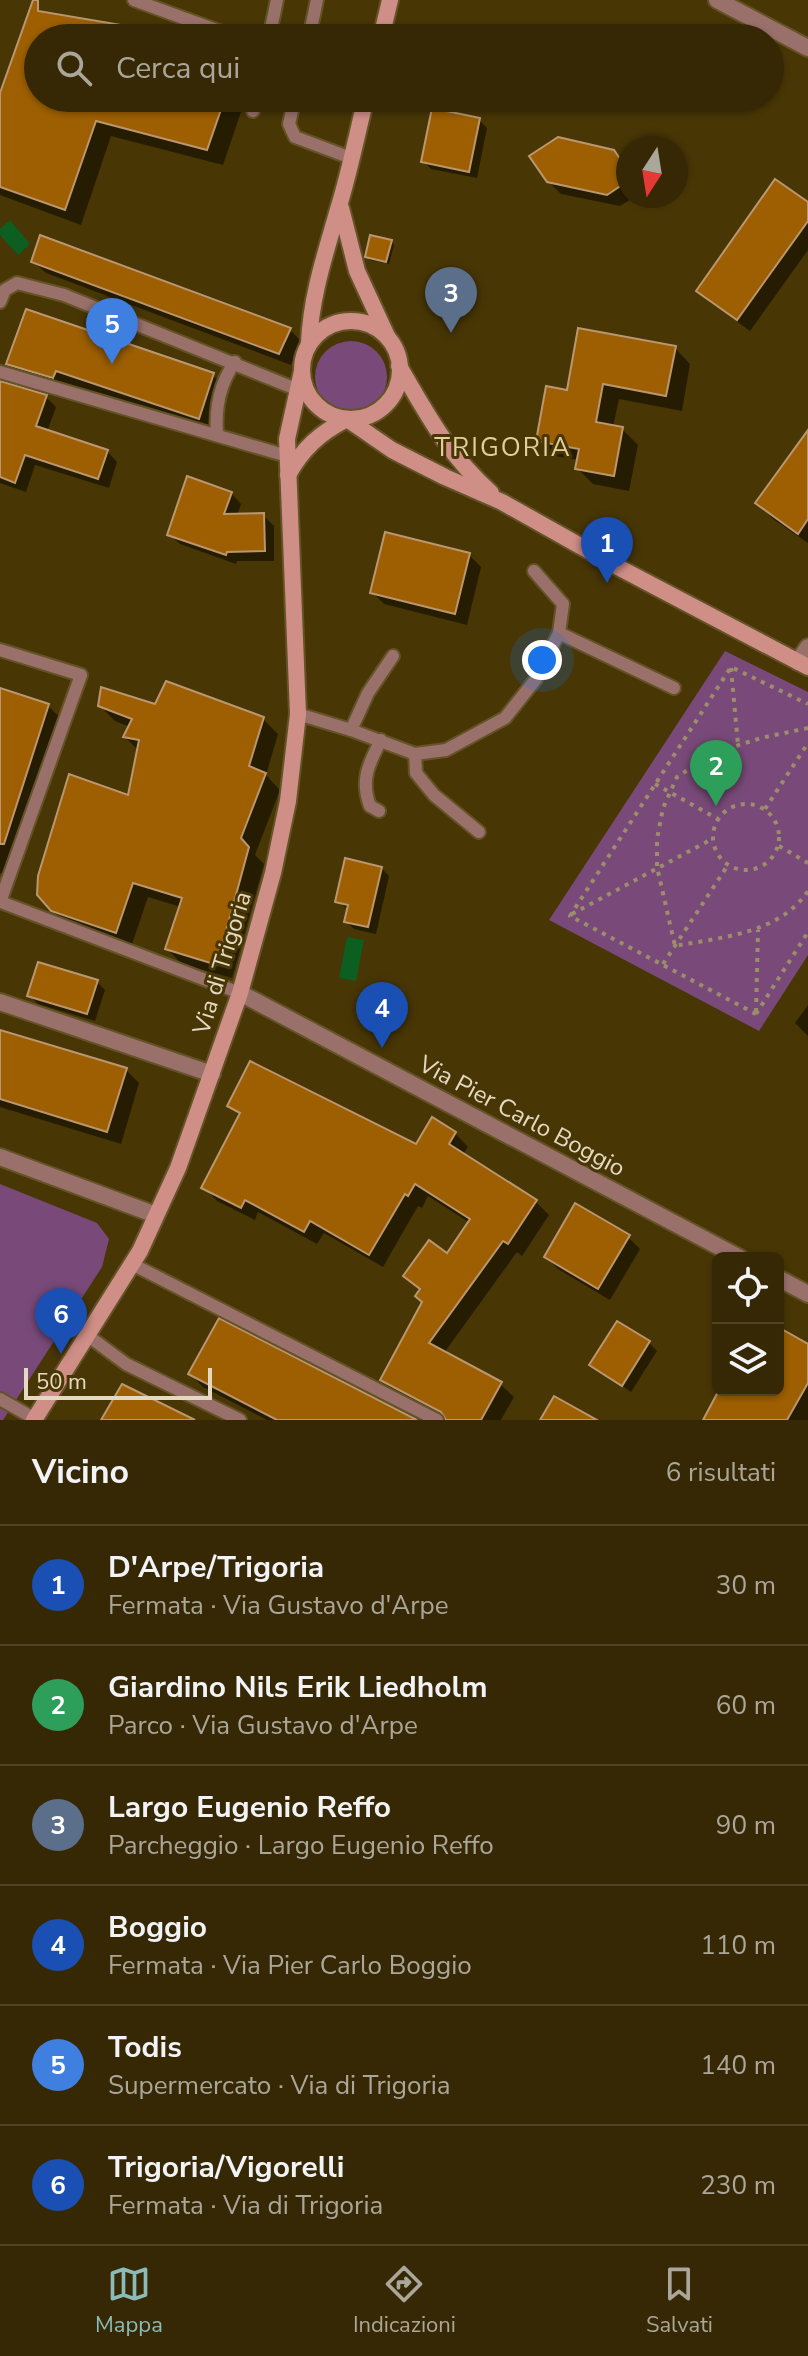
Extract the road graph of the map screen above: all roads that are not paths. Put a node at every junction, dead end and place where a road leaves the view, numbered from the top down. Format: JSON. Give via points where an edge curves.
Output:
{"nodes":[{"id":1,"x":134,"y":0,"type":"edge"},
{"id":2,"x":277,"y":0,"type":"edge"},
{"id":3,"x":317,"y":0,"type":"edge"},
{"id":4,"x":390,"y":0,"type":"edge"},
{"id":5,"x":717,"y":0,"type":"edge"},
{"id":6,"x":200,"y":24,"type":"edge"},
{"id":7,"x":272,"y":24,"type":"edge"},
{"id":8,"x":312,"y":24,"type":"edge"},
{"id":9,"x":384,"y":24,"type":"edge"},
{"id":10,"x":762,"y":24,"type":"edge"},
{"id":11,"x":784,"y":35,"type":"edge"},
{"id":12,"x":808,"y":48,"type":"edge"},
{"id":13,"x":292,"y":112,"type":"edge"},
{"id":14,"x":362,"y":112,"type":"edge"},
{"id":15,"x":351,"y":158,"type":"junction"},
{"id":16,"x":340,"y":202,"type":"junction"},
{"id":17,"x":0,"y":302,"type":"edge"},
{"id":18,"x":387,"y":338,"type":"junction"},
{"id":19,"x":309,"y":343,"type":"junction"},
{"id":20,"x":235,"y":362,"type":"junction"},
{"id":21,"x":399,"y":366,"type":"junction"},
{"id":22,"x":302,"y":371,"type":"junction"},
{"id":23,"x":0,"y":372,"type":"edge"},
{"id":24,"x":296,"y":389,"type":"junction"},
{"id":25,"x":347,"y":419,"type":"junction"},
{"id":26,"x":217,"y":434,"type":"junction"},
{"id":27,"x":287,"y":456,"type":"junction"},
{"id":28,"x":288,"y":476,"type":"junction"},
{"id":29,"x":502,"y":502,"type":"junction"},
{"id":30,"x":534,"y":571,"type":"dead end"},
{"id":31,"x":559,"y":633,"type":"junction"},
{"id":32,"x":808,"y":647,"type":"edge"},
{"id":33,"x":0,"y":650,"type":"edge"},
{"id":34,"x":393,"y":656,"type":"dead end"},
{"id":35,"x":803,"y":665,"type":"edge"},
{"id":36,"x":674,"y":688,"type":"dead end"},
{"id":37,"x":298,"y":714,"type":"junction"},
{"id":38,"x":351,"y":730,"type":"junction"},
{"id":39,"x":381,"y":740,"type":"junction"},
{"id":40,"x":415,"y":754,"type":"junction"},
{"id":41,"x":379,"y":811,"type":"dead end"},
{"id":42,"x":479,"y":832,"type":"dead end"},
{"id":43,"x":0,"y":902,"type":"edge"},
{"id":44,"x":240,"y":993,"type":"junction"},
{"id":45,"x":0,"y":1002,"type":"edge"},
{"id":46,"x":212,"y":1074,"type":"junction"},
{"id":47,"x":0,"y":1157,"type":"edge"},
{"id":48,"x":156,"y":1215,"type":"junction"},
{"id":49,"x":729,"y":1252,"type":"edge"},
{"id":50,"x":132,"y":1264,"type":"junction"},
{"id":51,"x":784,"y":1281,"type":"edge"},
{"id":52,"x":808,"y":1294,"type":"edge"},
{"id":53,"x":87,"y":1335,"type":"junction"},
{"id":54,"x":0,"y":1399,"type":"edge"},
{"id":55,"x":34,"y":1420,"type":"edge"},
{"id":56,"x":240,"y":1420,"type":"edge"},
{"id":57,"x":437,"y":1420,"type":"edge"}],
"edges":[{"from":1,"to":6,"type":"lane"},
{"from":2,"to":7,"type":"lane"},
{"from":3,"to":8,"type":"lane"},
{"from":4,"to":9,"type":"street"},
{"from":5,"to":10,"type":"street"},
{"from":11,"to":12,"type":"street"},
{"from":13,"to":15,"type":"lane","via":[[289,124],[295,137]]},
{"from":14,"to":15,"type":"street"},
{"from":15,"to":16,"type":"street"},
{"from":16,"to":18,"type":"street","via":[[357,271]]},
{"from":16,"to":19,"type":"street","via":[[315,292]]},
{"from":17,"to":20,"type":"lane","via":[[5,290],[17,283],[64,295]]},
{"from":18,"to":19,"type":"street","via":[[376,328],[347,321],[319,332]]},
{"from":18,"to":21,"type":"street"},
{"from":19,"to":22,"type":"street"},
{"from":20,"to":24,"type":"lane"},
{"from":20,"to":26,"type":"lane","via":[[225,376]]},
{"from":21,"to":25,"type":"street","via":[[391,398],[371,414]]},
{"from":21,"to":29,"type":"street","via":[[448,448]]},
{"from":22,"to":24,"type":"street","name":"Via di Trigoria"},
{"from":22,"to":25,"type":"street","via":[[311,398]]},
{"from":23,"to":26,"type":"lane"},
{"from":24,"to":27,"type":"street","name":"Via di Trigoria"},
{"from":25,"to":28,"type":"street","via":[[316,437]]},
{"from":25,"to":29,"type":"street","via":[[392,450]]},
{"from":26,"to":27,"type":"lane"},
{"from":27,"to":28,"type":"street","name":"Via di Trigoria"},
{"from":28,"to":37,"type":"street","name":"Via di Trigoria"},
{"from":29,"to":35,"type":"street"},
{"from":30,"to":31,"type":"lane","via":[[563,604]]},
{"from":31,"to":36,"type":"lane"},
{"from":31,"to":40,"type":"lane","via":[[536,679],[505,718],[446,750]]},
{"from":32,"to":35,"type":"street"},
{"from":33,"to":43,"type":"lane","via":[[81,675]]},
{"from":34,"to":38,"type":"lane"},
{"from":37,"to":38,"type":"lane"},
{"from":37,"to":44,"type":"street","name":"Via di Trigoria","via":[[280,842]]},
{"from":38,"to":39,"type":"lane"},
{"from":39,"to":40,"type":"lane"},
{"from":39,"to":41,"type":"lane","via":[[366,767],[365,793],[370,806]]},
{"from":40,"to":42,"type":"lane","via":[[416,773],[434,795]]},
{"from":43,"to":44,"type":"lane"},
{"from":44,"to":46,"type":"street","name":"Via di Trigoria"},
{"from":44,"to":49,"type":"street","name":"Via Pier Carlo Boggio"},
{"from":45,"to":46,"type":"street"},
{"from":46,"to":48,"type":"street","name":"Via di Trigoria"},
{"from":47,"to":48,"type":"street"},
{"from":48,"to":50,"type":"street","name":"Via di Trigoria"},
{"from":50,"to":53,"type":"street","name":"Via di Trigoria"},
{"from":50,"to":57,"type":"lane"},
{"from":51,"to":52,"type":"street"},
{"from":53,"to":55,"type":"street","name":"Via di Trigoria"},
{"from":53,"to":56,"type":"lane","via":[[126,1364]]},
{"from":54,"to":55,"type":"lane"}]}
